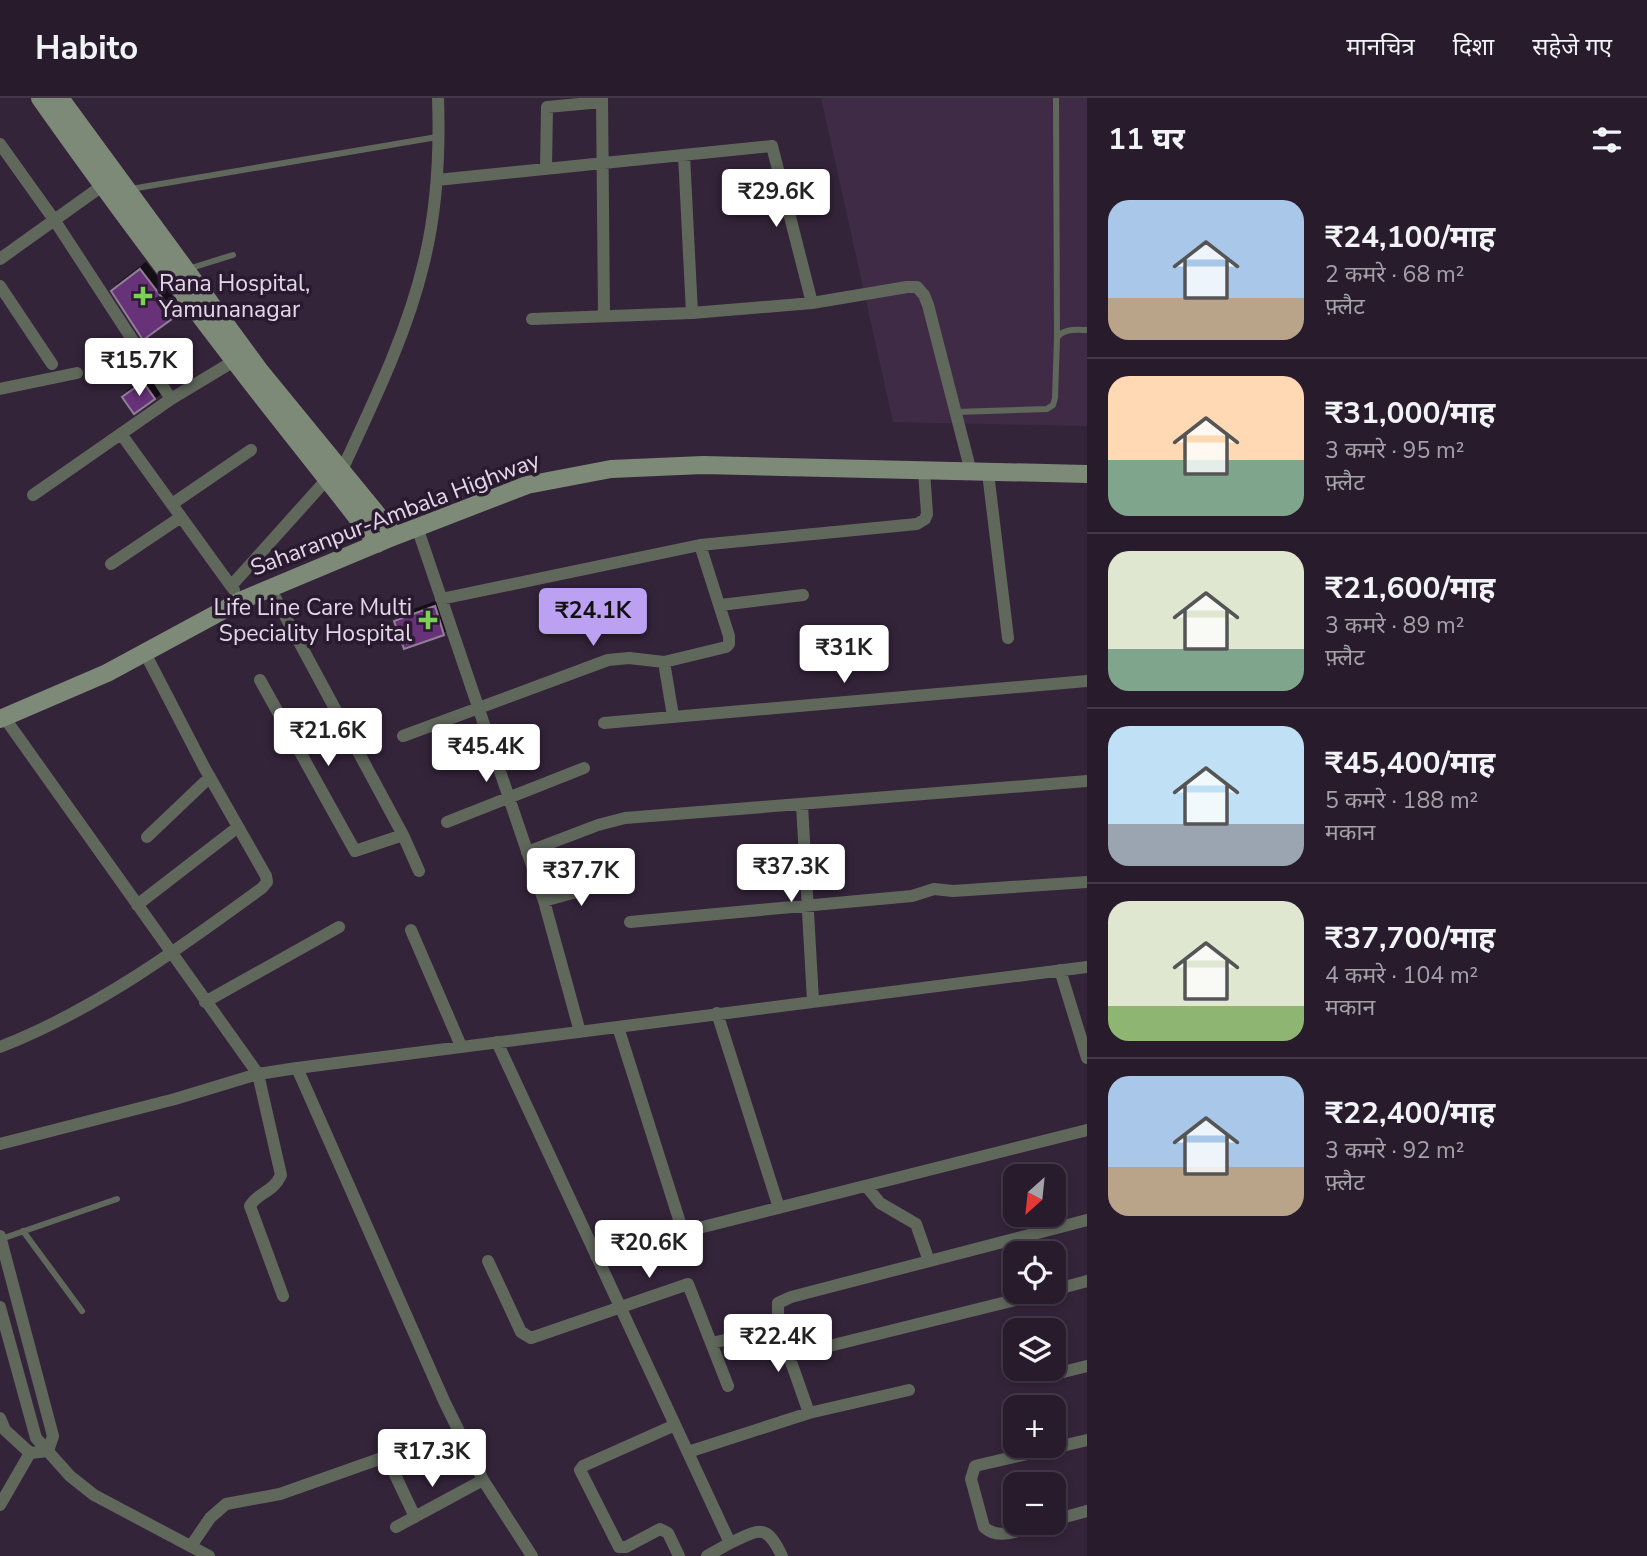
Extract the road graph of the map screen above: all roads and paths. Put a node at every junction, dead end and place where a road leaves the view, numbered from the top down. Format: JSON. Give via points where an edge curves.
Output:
{"nodes":[{"id":1,"x":40,"y":98,"type":"edge"},
{"id":2,"x":60,"y":98,"type":"edge"},
{"id":3,"x":438,"y":98,"type":"edge"},
{"id":4,"x":1056,"y":98,"type":"edge"},
{"id":5,"x":602,"y":100,"type":"edge"},
{"id":6,"x":439,"y":136,"type":"junction"},
{"id":7,"x":0,"y":144,"type":"edge"},
{"id":8,"x":684,"y":155,"type":"junction"},
{"id":9,"x":602,"y":163,"type":"junction"},
{"id":10,"x":546,"y":169,"type":"junction"},
{"id":11,"x":437,"y":180,"type":"junction"},
{"id":12,"x":102,"y":186,"type":"junction"},
{"id":13,"x":128,"y":190,"type":"junction"},
{"id":14,"x":55,"y":221,"type":"junction"},
{"id":15,"x":233,"y":255,"type":"dead end"},
{"id":16,"x":0,"y":260,"type":"edge"},
{"id":17,"x":187,"y":270,"type":"junction"},
{"id":18,"x":0,"y":286,"type":"edge"},
{"id":19,"x":812,"y":303,"type":"junction"},
{"id":20,"x":692,"y":313,"type":"junction"},
{"id":21,"x":604,"y":316,"type":"junction"},
{"id":22,"x":532,"y":319,"type":"dead end"},
{"id":23,"x":1087,"y":330,"type":"edge"},
{"id":24,"x":1057,"y":338,"type":"junction"},
{"id":25,"x":234,"y":361,"type":"junction"},
{"id":26,"x":52,"y":364,"type":"dead end"},
{"id":27,"x":77,"y":373,"type":"dead end"},
{"id":28,"x":0,"y":389,"type":"edge"},
{"id":29,"x":171,"y":400,"type":"junction"},
{"id":30,"x":956,"y":412,"type":"junction"},
{"id":31,"x":121,"y":434,"type":"junction"},
{"id":32,"x":251,"y":450,"type":"dead end"},
{"id":33,"x":924,"y":471,"type":"junction"},
{"id":34,"x":980,"y":473,"type":"junction"},
{"id":35,"x":335,"y":474,"type":"junction"},
{"id":36,"x":1087,"y":474,"type":"edge"},
{"id":37,"x":33,"y":495,"type":"dead end"},
{"id":38,"x":172,"y":504,"type":"junction"},
{"id":39,"x":181,"y":517,"type":"junction"},
{"id":40,"x":417,"y":527,"type":"junction"},
{"id":41,"x":395,"y":536,"type":"junction"},
{"id":42,"x":377,"y":544,"type":"junction"},
{"id":43,"x":700,"y":545,"type":"junction"},
{"id":44,"x":111,"y":564,"type":"dead end"},
{"id":45,"x":270,"y":588,"type":"junction"},
{"id":46,"x":237,"y":593,"type":"junction"},
{"id":47,"x":803,"y":595,"type":"dead end"},
{"id":48,"x":441,"y":599,"type":"junction"},
{"id":49,"x":721,"y":605,"type":"junction"},
{"id":50,"x":1008,"y":638,"type":"dead end"},
{"id":51,"x":145,"y":653,"type":"junction"},
{"id":52,"x":664,"y":662,"type":"junction"},
{"id":53,"x":260,"y":680,"type":"dead end"},
{"id":54,"x":1087,"y":681,"type":"edge"},
{"id":55,"x":477,"y":708,"type":"junction"},
{"id":56,"x":673,"y":716,"type":"junction"},
{"id":57,"x":2,"y":718,"type":"edge"},
{"id":58,"x":604,"y":723,"type":"dead end"},
{"id":59,"x":403,"y":736,"type":"dead end"},
{"id":60,"x":584,"y":768,"type":"dead end"},
{"id":61,"x":210,"y":777,"type":"junction"},
{"id":62,"x":1087,"y":781,"type":"edge"},
{"id":63,"x":508,"y":798,"type":"junction"},
{"id":64,"x":802,"y":805,"type":"junction"},
{"id":65,"x":447,"y":822,"type":"dead end"},
{"id":66,"x":238,"y":827,"type":"junction"},
{"id":67,"x":403,"y":835,"type":"junction"},
{"id":68,"x":146,"y":837,"type":"dead end"},
{"id":69,"x":527,"y":852,"type":"junction"},
{"id":70,"x":419,"y":871,"type":"dead end"},
{"id":71,"x":1087,"y":882,"type":"edge"},
{"id":72,"x":608,"y":883,"type":"dead end"},
{"id":73,"x":544,"y":901,"type":"junction"},
{"id":74,"x":137,"y":905,"type":"junction"},
{"id":75,"x":808,"y":906,"type":"junction"},
{"id":76,"x":630,"y":922,"type":"dead end"},
{"id":77,"x":338,"y":927,"type":"dead end"},
{"id":78,"x":411,"y":930,"type":"dead end"},
{"id":79,"x":171,"y":954,"type":"junction"},
{"id":80,"x":1087,"y":967,"type":"edge"},
{"id":81,"x":1060,"y":970,"type":"junction"},
{"id":82,"x":813,"y":1001,"type":"junction"},
{"id":83,"x":205,"y":1002,"type":"junction"},
{"id":84,"x":717,"y":1013,"type":"junction"},
{"id":85,"x":618,"y":1027,"type":"junction"},
{"id":86,"x":580,"y":1032,"type":"junction"},
{"id":87,"x":497,"y":1042,"type":"junction"},
{"id":88,"x":461,"y":1046,"type":"junction"},
{"id":89,"x":0,"y":1047,"type":"edge"},
{"id":90,"x":1087,"y":1058,"type":"edge"},
{"id":91,"x":297,"y":1068,"type":"junction"},
{"id":92,"x":258,"y":1074,"type":"junction"},
{"id":93,"x":1087,"y":1130,"type":"edge"},
{"id":94,"x":0,"y":1144,"type":"edge"},
{"id":95,"x":867,"y":1187,"type":"junction"},
{"id":96,"x":117,"y":1199,"type":"dead end"},
{"id":97,"x":779,"y":1208,"type":"junction"},
{"id":98,"x":1087,"y":1220,"type":"edge"},
{"id":99,"x":23,"y":1231,"type":"junction"},
{"id":100,"x":683,"y":1232,"type":"junction"},
{"id":101,"x":0,"y":1238,"type":"edge"},
{"id":102,"x":596,"y":1256,"type":"junction"},
{"id":103,"x":488,"y":1261,"type":"dead end"},
{"id":104,"x":929,"y":1261,"type":"junction"},
{"id":105,"x":1087,"y":1281,"type":"edge"},
{"id":106,"x":1066,"y":1287,"type":"edge"},
{"id":107,"x":283,"y":1296,"type":"dead end"},
{"id":108,"x":1003,"y":1303,"type":"edge"},
{"id":109,"x":0,"y":1307,"type":"edge"},
{"id":110,"x":621,"y":1307,"type":"junction"},
{"id":111,"x":82,"y":1311,"type":"dead end"},
{"id":112,"x":774,"y":1324,"type":"junction"},
{"id":113,"x":712,"y":1343,"type":"junction"},
{"id":114,"x":789,"y":1356,"type":"junction"},
{"id":115,"x":1087,"y":1366,"type":"edge"},
{"id":116,"x":1066,"y":1370,"type":"edge"},
{"id":117,"x":728,"y":1386,"type":"dead end"},
{"id":118,"x":909,"y":1390,"type":"dead end"},
{"id":119,"x":808,"y":1413,"type":"junction"},
{"id":120,"x":0,"y":1418,"type":"edge"},
{"id":121,"x":675,"y":1425,"type":"junction"},
{"id":122,"x":1087,"y":1440,"type":"edge"},
{"id":123,"x":48,"y":1451,"type":"junction"},
{"id":124,"x":688,"y":1452,"type":"junction"},
{"id":125,"x":30,"y":1453,"type":"junction"},
{"id":126,"x":483,"y":1480,"type":"junction"},
{"id":127,"x":0,"y":1506,"type":"edge"},
{"id":128,"x":1087,"y":1511,"type":"edge"},
{"id":129,"x":415,"y":1517,"type":"junction"},
{"id":130,"x":1066,"y":1517,"type":"edge"},
{"id":131,"x":396,"y":1527,"type":"dead end"},
{"id":132,"x":1003,"y":1534,"type":"edge"},
{"id":133,"x":730,"y":1543,"type":"junction"},
{"id":134,"x":191,"y":1546,"type":"junction"},
{"id":135,"x":209,"y":1556,"type":"edge"},
{"id":136,"x":531,"y":1556,"type":"edge"},
{"id":137,"x":680,"y":1556,"type":"edge"},
{"id":138,"x":707,"y":1556,"type":"edge"},
{"id":139,"x":782,"y":1556,"type":"edge"}],
"edges":[{"from":1,"to":12,"type":"main road"},
{"from":2,"to":13,"type":"main road"},
{"from":3,"to":6,"type":"street"},
{"from":4,"to":24,"type":"lane"},
{"from":5,"to":9,"type":"street"},
{"from":5,"to":10,"type":"street","via":[[547,107]]},
{"from":6,"to":11,"type":"street"},
{"from":6,"to":13,"type":"lane"},
{"from":7,"to":14,"type":"street"},
{"from":8,"to":9,"type":"street"},
{"from":8,"to":19,"type":"street","via":[[772,146]]},
{"from":8,"to":20,"type":"street"},
{"from":9,"to":10,"type":"street"},
{"from":9,"to":21,"type":"street"},
{"from":10,"to":11,"type":"street"},
{"from":11,"to":35,"type":"street","via":[[424,263],[397,345]]},
{"from":12,"to":14,"type":"street"},
{"from":12,"to":25,"type":"main road"},
{"from":13,"to":17,"type":"main road"},
{"from":14,"to":16,"type":"street"},
{"from":14,"to":29,"type":"street"},
{"from":15,"to":17,"type":"lane"},
{"from":17,"to":35,"type":"main road"},
{"from":18,"to":26,"type":"street"},
{"from":19,"to":20,"type":"street"},
{"from":19,"to":30,"type":"street","via":[[916,287],[928,305]]},
{"from":20,"to":21,"type":"street"},
{"from":21,"to":22,"type":"street"},
{"from":23,"to":24,"type":"lane","via":[[1067,331]]},
{"from":24,"to":30,"type":"lane","via":[[1055,398],[1047,409]]},
{"from":25,"to":29,"type":"street"},
{"from":25,"to":35,"type":"main road"},
{"from":27,"to":28,"type":"street"},
{"from":29,"to":31,"type":"street"},
{"from":30,"to":34,"type":"street"},
{"from":31,"to":37,"type":"street"},
{"from":31,"to":38,"type":"street"},
{"from":32,"to":38,"type":"street"},
{"from":33,"to":34,"type":"main road","name":"Saharanpur-Ambala Highway"},
{"from":33,"to":40,"type":"main road","name":"Saharanpur-Ambala Highway","via":[[703,465],[611,469],[527,485]]},
{"from":33,"to":43,"type":"street","via":[[927,514],[918,524]]},
{"from":34,"to":36,"type":"main road","name":"Saharanpur-Ambala Highway"},
{"from":34,"to":50,"type":"street"},
{"from":35,"to":41,"type":"main road"},
{"from":35,"to":42,"type":"main road"},
{"from":35,"to":46,"type":"street"},
{"from":38,"to":39,"type":"street"},
{"from":39,"to":44,"type":"street"},
{"from":39,"to":46,"type":"street"},
{"from":40,"to":41,"type":"main road","name":"Saharanpur-Ambala Highway"},
{"from":40,"to":48,"type":"street"},
{"from":41,"to":42,"type":"main road","name":"Saharanpur-Ambala Highway"},
{"from":42,"to":45,"type":"main road","name":"Saharanpur-Ambala Highway"},
{"from":43,"to":48,"type":"street"},
{"from":43,"to":49,"type":"street"},
{"from":45,"to":46,"type":"main road","name":"Saharanpur-Ambala Highway"},
{"from":45,"to":67,"type":"street"},
{"from":46,"to":51,"type":"main road","name":"Saharanpur-Ambala Highway"},
{"from":47,"to":49,"type":"street"},
{"from":48,"to":55,"type":"street"},
{"from":49,"to":52,"type":"street","via":[[729,636],[726,647]]},
{"from":51,"to":57,"type":"main road","name":"Saharanpur-Ambala Highway"},
{"from":51,"to":61,"type":"street"},
{"from":52,"to":55,"type":"street","via":[[608,660]]},
{"from":52,"to":56,"type":"street"},
{"from":53,"to":67,"type":"street","via":[[355,851]]},
{"from":54,"to":56,"type":"street"},
{"from":55,"to":59,"type":"street"},
{"from":55,"to":63,"type":"street"},
{"from":56,"to":58,"type":"street"},
{"from":57,"to":74,"type":"street"},
{"from":60,"to":63,"type":"street"},
{"from":61,"to":66,"type":"street"},
{"from":61,"to":68,"type":"street"},
{"from":62,"to":64,"type":"street"},
{"from":63,"to":65,"type":"street"},
{"from":63,"to":69,"type":"street"},
{"from":64,"to":69,"type":"street","via":[[625,818]]},
{"from":64,"to":75,"type":"street"},
{"from":66,"to":74,"type":"street"},
{"from":66,"to":79,"type":"street","via":[[266,876],[265,886]]},
{"from":67,"to":70,"type":"street"},
{"from":69,"to":73,"type":"street"},
{"from":71,"to":75,"type":"street","via":[[934,889],[918,895]]},
{"from":72,"to":73,"type":"street"},
{"from":73,"to":86,"type":"street"},
{"from":74,"to":79,"type":"street"},
{"from":75,"to":76,"type":"street"},
{"from":75,"to":82,"type":"street"},
{"from":77,"to":83,"type":"street"},
{"from":78,"to":88,"type":"street"},
{"from":79,"to":83,"type":"street"},
{"from":79,"to":89,"type":"street","via":[[59,1020]]},
{"from":80,"to":81,"type":"street"},
{"from":81,"to":82,"type":"street"},
{"from":81,"to":90,"type":"street"},
{"from":82,"to":84,"type":"street"},
{"from":83,"to":92,"type":"street"},
{"from":84,"to":85,"type":"street"},
{"from":84,"to":97,"type":"street"},
{"from":85,"to":86,"type":"street"},
{"from":85,"to":100,"type":"street"},
{"from":86,"to":87,"type":"street"},
{"from":87,"to":88,"type":"street"},
{"from":87,"to":102,"type":"street"},
{"from":88,"to":91,"type":"street"},
{"from":91,"to":92,"type":"street"},
{"from":91,"to":126,"type":"street"},
{"from":92,"to":94,"type":"street"},
{"from":92,"to":107,"type":"street","via":[[281,1175],[273,1189],[250,1206]]},
{"from":93,"to":95,"type":"street"},
{"from":95,"to":97,"type":"street"},
{"from":95,"to":104,"type":"street","via":[[880,1203],[916,1224]]},
{"from":96,"to":99,"type":"lane"},
{"from":97,"to":100,"type":"street"},
{"from":98,"to":104,"type":"street"},
{"from":99,"to":101,"type":"lane"},
{"from":99,"to":111,"type":"lane"},
{"from":100,"to":102,"type":"street"},
{"from":101,"to":123,"type":"street","via":[[53,1436]]},
{"from":102,"to":110,"type":"street"},
{"from":103,"to":110,"type":"street","via":[[521,1332],[531,1338]]},
{"from":104,"to":112,"type":"street","via":[[778,1303]]},
{"from":105,"to":106,"type":"street"},
{"from":108,"to":114,"type":"street"},
{"from":109,"to":123,"type":"street","via":[[36,1438]]},
{"from":110,"to":113,"type":"street","via":[[688,1284]]},
{"from":110,"to":121,"type":"street"},
{"from":112,"to":113,"type":"street","via":[[764,1332]]},
{"from":112,"to":114,"type":"street"},
{"from":113,"to":117,"type":"street"},
{"from":114,"to":119,"type":"street"},
{"from":115,"to":116,"type":"street"},
{"from":118,"to":119,"type":"street"},
{"from":119,"to":124,"type":"street"},
{"from":120,"to":125,"type":"street","via":[[5,1430]]},
{"from":121,"to":124,"type":"street"},
{"from":121,"to":137,"type":"street","via":[[580,1470],[619,1547],[660,1529],[668,1533]]},
{"from":122,"to":132,"type":"street","via":[[975,1466],[971,1479],[984,1527],[990,1533]]},
{"from":123,"to":125,"type":"street"},
{"from":123,"to":134,"type":"street","via":[[94,1495]]},
{"from":124,"to":133,"type":"street"},
{"from":125,"to":127,"type":"street"},
{"from":126,"to":129,"type":"street"},
{"from":126,"to":136,"type":"street"},
{"from":128,"to":130,"type":"street"},
{"from":129,"to":131,"type":"street"},
{"from":129,"to":134,"type":"street","via":[[390,1464],[382,1458],[280,1494],[226,1504]]},
{"from":133,"to":138,"type":"street"},
{"from":133,"to":139,"type":"street","via":[[758,1530],[773,1537]]},
{"from":134,"to":135,"type":"street"}]}
